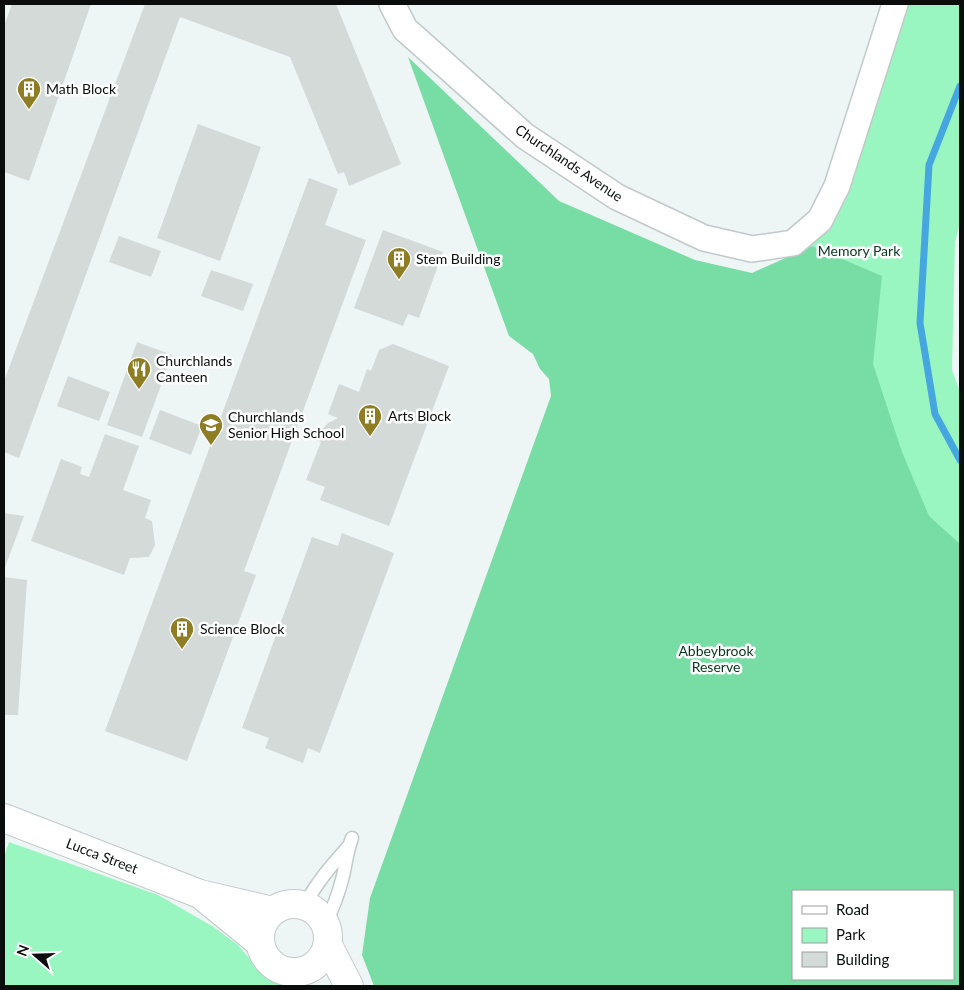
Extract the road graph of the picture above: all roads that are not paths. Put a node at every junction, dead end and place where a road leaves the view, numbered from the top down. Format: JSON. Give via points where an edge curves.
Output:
{"nodes":[{"id":1,"x":392,"y":4,"type":"edge"},
{"id":2,"x":895,"y":4,"type":"edge"},
{"id":3,"x":4,"y":818,"type":"edge"},
{"id":4,"x":200,"y":894,"type":"junction"},
{"id":5,"x":305,"y":905,"type":"junction"},
{"id":6,"x":273,"y":911,"type":"junction"},
{"id":7,"x":327,"y":934,"type":"junction"},
{"id":8,"x":259,"y":942,"type":"junction"},
{"id":9,"x":312,"y":979,"type":"edge"},
{"id":10,"x":349,"y":986,"type":"edge"}],
"edges":[{"from":1,"to":2,"type":"street","name":"Churchlands Avenue","via":[[405,29],[525,136],[617,197],[704,238],[752,249],[793,243],[820,220],[836,186]]},
{"from":3,"to":4,"type":"street","name":"Lucca Street"},
{"from":4,"to":6,"type":"street","name":"Lucca Street"},
{"from":4,"to":8,"type":"street","name":"Lucca Street"},
{"from":5,"to":6,"type":"street","via":[[283,905]]},
{"from":5,"to":7,"type":"street","via":[[319,913]]},
{"from":5,"to":7,"type":"lane","via":[[328,869],[350,843]]},
{"from":6,"to":8,"type":"street","via":[[265,920]]},
{"from":7,"to":9,"type":"street","via":[[324,956]]},
{"from":7,"to":10,"type":"street"},
{"from":8,"to":9,"type":"street","via":[[269,962],[278,969]]}]}
